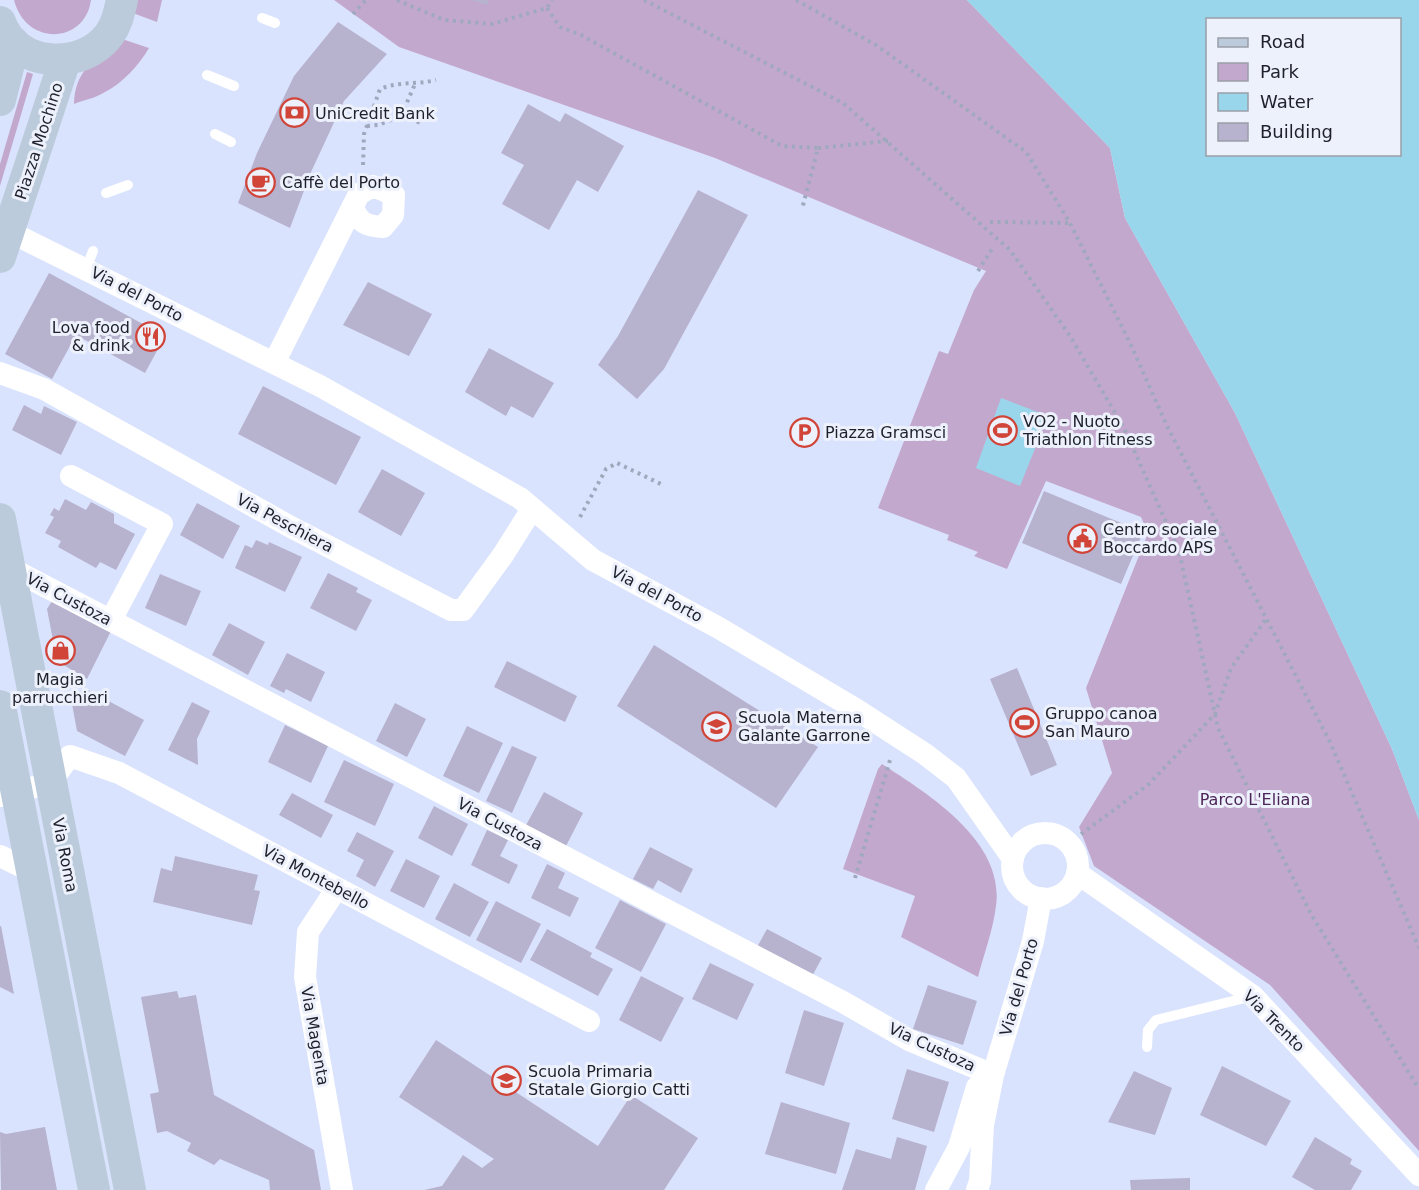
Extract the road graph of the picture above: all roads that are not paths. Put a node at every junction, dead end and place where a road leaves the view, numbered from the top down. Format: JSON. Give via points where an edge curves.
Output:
{"nodes":[{"id":1,"x":122,"y":0,"type":"edge"},
{"id":2,"x":262,"y":18,"type":"dead end"},
{"id":3,"x":275,"y":23,"type":"dead end"},
{"id":4,"x":7,"y":33,"type":"edge"},
{"id":5,"x":65,"y":60,"type":"junction"},
{"id":6,"x":207,"y":75,"type":"dead end"},
{"id":7,"x":234,"y":86,"type":"dead end"},
{"id":8,"x":0,"y":100,"type":"edge"},
{"id":9,"x":215,"y":134,"type":"dead end"},
{"id":10,"x":231,"y":142,"type":"dead end"},
{"id":11,"x":128,"y":185,"type":"dead end"},
{"id":12,"x":106,"y":193,"type":"dead end"},
{"id":13,"x":352,"y":207,"type":"junction"},
{"id":14,"x":2,"y":242,"type":"edge"},
{"id":15,"x":274,"y":363,"type":"junction"},
{"id":16,"x":0,"y":374,"type":"edge"},
{"id":17,"x":71,"y":476,"type":"dead end"},
{"id":18,"x":532,"y":509,"type":"junction"},
{"id":19,"x":0,"y":519,"type":"edge"},
{"id":20,"x":6,"y":560,"type":"edge"},
{"id":21,"x":111,"y":620,"type":"junction"},
{"id":22,"x":0,"y":706,"type":"edge"},
{"id":23,"x":50,"y":783,"type":"junction"},
{"id":24,"x":8,"y":794,"type":"edge"},
{"id":25,"x":0,"y":856,"type":"edge"},
{"id":26,"x":1013,"y":859,"type":"junction"},
{"id":27,"x":31,"y":871,"type":"junction"},
{"id":28,"x":1077,"y":873,"type":"junction"},
{"id":29,"x":337,"y":888,"type":"junction"},
{"id":30,"x":1041,"y":898,"type":"junction"},
{"id":31,"x":1253,"y":996,"type":"junction"},
{"id":32,"x":589,"y":1021,"type":"dead end"},
{"id":33,"x":1147,"y":1047,"type":"dead end"},
{"id":34,"x":993,"y":1075,"type":"junction"},
{"id":35,"x":87,"y":1171,"type":"edge"},
{"id":36,"x":1419,"y":1175,"type":"edge"},
{"id":37,"x":939,"y":1184,"type":"edge"},
{"id":38,"x":130,"y":1190,"type":"edge"},
{"id":39,"x":342,"y":1190,"type":"edge"},
{"id":40,"x":976,"y":1190,"type":"edge"}],
"edges":[{"from":1,"to":5,"type":"main road","name":"Piazza Mochino","via":[[118,21],[109,35],[82,56]]},
{"from":2,"to":3,"type":"lane"},
{"from":4,"to":5,"type":"main road","name":"Piazza Mochino","via":[[30,54],[47,60]]},
{"from":4,"to":8,"type":"main road","name":"Piazza Mochino"},
{"from":5,"to":14,"type":"main road","name":"Piazza Mochino"},
{"from":6,"to":7,"type":"lane"},
{"from":9,"to":10,"type":"lane"},
{"from":11,"to":12,"type":"lane"},
{"from":13,"to":13,"type":"street","via":[[359,194],[374,186],[394,195],[393,215],[383,227],[368,226],[358,219]]},
{"from":13,"to":15,"type":"street"},
{"from":14,"to":15,"type":"street","name":"Via del Porto","via":[[90,260]]},
{"from":15,"to":18,"type":"street","name":"Via del Porto","via":[[510,492]]},
{"from":16,"to":18,"type":"street","name":"Via Peschiera","via":[[44,389],[289,526],[451,610],[463,610]]},
{"from":17,"to":21,"type":"street","via":[[162,524]]},
{"from":18,"to":26,"type":"street","name":"Via del Porto","via":[[593,560],[719,628],[897,736],[956,778]]},
{"from":19,"to":20,"type":"main road","name":"Via Roma"},
{"from":20,"to":21,"type":"street","name":"Via Custoza"},
{"from":20,"to":23,"type":"main road","name":"Via Roma","via":[[33,662]]},
{"from":21,"to":34,"type":"street","name":"Via Custoza","via":[[909,1040]]},
{"from":22,"to":24,"type":"main road"},
{"from":23,"to":24,"type":"street"},
{"from":23,"to":29,"type":"street","name":"Via Montebello","via":[[70,756],[119,773]]},
{"from":23,"to":38,"type":"main road","name":"Via Roma","via":[[100,1006]]},
{"from":24,"to":27,"type":"main road"},
{"from":25,"to":27,"type":"street"},
{"from":26,"to":28,"type":"street","via":[[1023,841],[1052,833],[1069,843],[1075,852]]},
{"from":26,"to":30,"type":"street","via":[[1015,880],[1022,889]]},
{"from":27,"to":35,"type":"main road"},
{"from":28,"to":30,"type":"street","via":[[1068,889],[1051,898]]},
{"from":28,"to":31,"type":"street","name":"Via Trento"},
{"from":29,"to":32,"type":"street","name":"Via Montebello"},
{"from":29,"to":39,"type":"street","name":"Via Magenta","via":[[309,932],[305,977]]},
{"from":30,"to":34,"type":"street","name":"Via del Porto","via":[[1033,941]]},
{"from":31,"to":33,"type":"lane","via":[[1156,1020],[1148,1030]]},
{"from":31,"to":36,"type":"street","name":"Via Trento"},
{"from":34,"to":37,"type":"street","name":"Via del Porto","via":[[977,1087],[959,1147]]},
{"from":34,"to":40,"type":"street","name":"Via del Porto"},
{"from":37,"to":40,"type":"street","name":"Via del Porto","via":[[955,1167],[968,1171]]}]}
